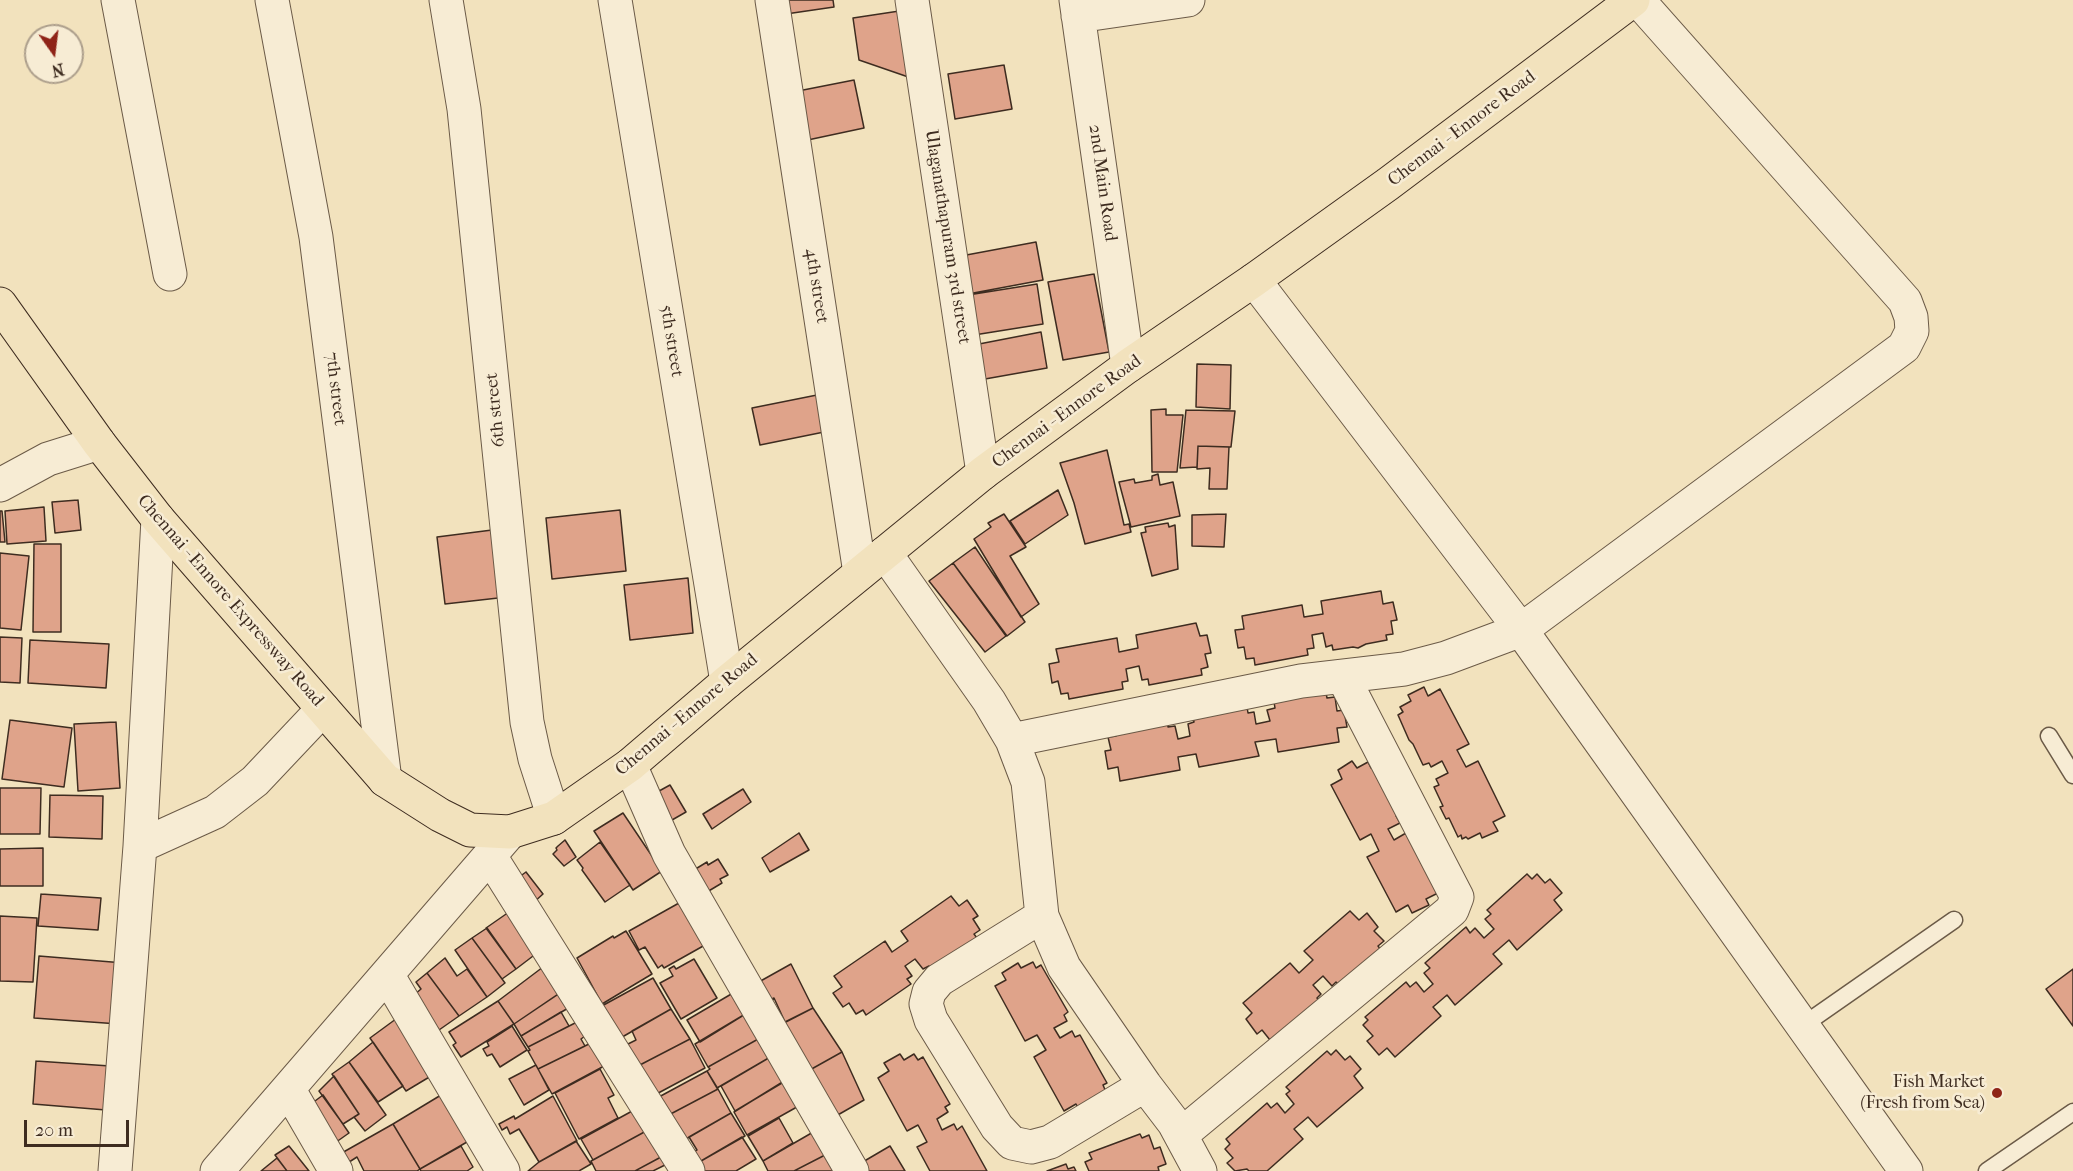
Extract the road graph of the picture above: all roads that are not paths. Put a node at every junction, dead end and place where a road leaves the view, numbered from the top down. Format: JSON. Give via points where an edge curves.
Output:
{"nodes":[{"id":1,"x":118,"y":0,"type":"edge"},
{"id":2,"x":272,"y":0,"type":"edge"},
{"id":3,"x":446,"y":0,"type":"edge"},
{"id":4,"x":615,"y":0,"type":"edge"},
{"id":5,"x":772,"y":0,"type":"edge"},
{"id":6,"x":912,"y":0,"type":"edge"},
{"id":7,"x":1188,"y":0,"type":"edge"},
{"id":8,"x":1633,"y":0,"type":"edge"},
{"id":9,"x":1638,"y":0,"type":"edge"},
{"id":10,"x":1077,"y":8,"type":"edge"},
{"id":11,"x":170,"y":274,"type":"dead end"},
{"id":12,"x":1254,"y":280,"type":"junction"},
{"id":13,"x":0,"y":304,"type":"edge"},
{"id":14,"x":1128,"y":366,"type":"junction"},
{"id":15,"x":99,"y":442,"type":"junction"},
{"id":16,"x":983,"y":473,"type":"junction"},
{"id":17,"x":0,"y":485,"type":"edge"},
{"id":18,"x":158,"y":519,"type":"junction"},
{"id":19,"x":885,"y":553,"type":"junction"},
{"id":20,"x":860,"y":573,"type":"junction"},
{"id":21,"x":1521,"y":630,"type":"junction"},
{"id":22,"x":1343,"y":677,"type":"junction"},
{"id":23,"x":726,"y":682,"type":"junction"},
{"id":24,"x":323,"y":709,"type":"junction"},
{"id":25,"x":2049,"y":736,"type":"dead end"},
{"id":26,"x":1012,"y":740,"type":"junction"},
{"id":27,"x":630,"y":765,"type":"junction"},
{"id":28,"x":2073,"y":775,"type":"edge"},
{"id":29,"x":385,"y":780,"type":"junction"},
{"id":30,"x":554,"y":818,"type":"junction"},
{"id":31,"x":500,"y":844,"type":"junction"},
{"id":32,"x":141,"y":846,"type":"junction"},
{"id":33,"x":1042,"y":916,"type":"junction"},
{"id":34,"x":1954,"y":920,"type":"dead end"},
{"id":35,"x":388,"y":975,"type":"junction"},
{"id":36,"x":1802,"y":1026,"type":"junction"},
{"id":37,"x":1145,"y":1085,"type":"junction"},
{"id":38,"x":289,"y":1090,"type":"junction"},
{"id":39,"x":2073,"y":1112,"type":"edge"},
{"id":40,"x":1182,"y":1134,"type":"junction"},
{"id":41,"x":116,"y":1171,"type":"edge"},
{"id":42,"x":218,"y":1171,"type":"edge"},
{"id":43,"x":336,"y":1171,"type":"edge"},
{"id":44,"x":502,"y":1171,"type":"edge"},
{"id":45,"x":688,"y":1171,"type":"edge"},
{"id":46,"x":852,"y":1171,"type":"edge"},
{"id":47,"x":1200,"y":1171,"type":"edge"},
{"id":48,"x":1906,"y":1171,"type":"edge"},
{"id":49,"x":1987,"y":1171,"type":"edge"}],
"edges":[{"from":1,"to":11,"type":"street"},
{"from":2,"to":29,"type":"street","name":"7th street","via":[[316,237]]},
{"from":3,"to":30,"type":"street","name":"6th street","via":[[464,109],[527,722]]},
{"from":4,"to":23,"type":"street","name":"5th street"},
{"from":5,"to":20,"type":"street","name":"4th street"},
{"from":6,"to":16,"type":"street","name":"Ulaganathapuram 3rd street"},
{"from":7,"to":10,"type":"street"},
{"from":8,"to":12,"type":"main road","name":"Chennai - Ennore Road"},
{"from":9,"to":21,"type":"street","via":[[1905,301],[1912,331],[1904,347]]},
{"from":10,"to":14,"type":"street","name":"2nd Main Road"},
{"from":12,"to":14,"type":"main road","name":"Chennai - Ennore Road"},
{"from":12,"to":21,"type":"street"},
{"from":13,"to":15,"type":"main road","name":"Chennai - Ennore Expressway Road"},
{"from":14,"to":16,"type":"main road","name":"Chennai - Ennore Road"},
{"from":15,"to":17,"type":"street","via":[[48,459]]},
{"from":15,"to":18,"type":"main road","name":"Chennai - Ennore Expressway Road"},
{"from":16,"to":19,"type":"main road","name":"Chennai - Ennore Road"},
{"from":18,"to":24,"type":"main road","name":"Chennai - Ennore Expressway Road"},
{"from":18,"to":32,"type":"street"},
{"from":19,"to":20,"type":"main road","name":"Chennai - Ennore Road"},
{"from":19,"to":26,"type":"street"},
{"from":20,"to":23,"type":"main road","name":"Chennai - Ennore Road"},
{"from":21,"to":22,"type":"street","via":[[1446,658],[1404,669]]},
{"from":21,"to":36,"type":"street"},
{"from":22,"to":26,"type":"street","via":[[1301,681]]},
{"from":22,"to":40,"type":"street","via":[[1457,897],[1452,910]]},
{"from":23,"to":27,"type":"main road","name":"Chennai - Ennore Road"},
{"from":24,"to":29,"type":"main road","name":"Chennai - Ennore Expressway Road"},
{"from":24,"to":32,"type":"street","via":[[255,781],[215,812]]},
{"from":25,"to":28,"type":"lane"},
{"from":26,"to":33,"type":"street","via":[[1028,782]]},
{"from":27,"to":30,"type":"main road","name":"Chennai - Ennore Road"},
{"from":27,"to":46,"type":"street","via":[[669,855]]},
{"from":29,"to":31,"type":"main road","name":"Chennai - Ennore Expressway Road","via":[[440,815]]},
{"from":30,"to":31,"type":"main road","name":"Chennai - Ennore Road"},
{"from":31,"to":35,"type":"street"},
{"from":31,"to":45,"type":"street"},
{"from":32,"to":41,"type":"street"},
{"from":33,"to":37,"type":"street","via":[[1064,967]]},
{"from":33,"to":37,"type":"street","via":[[939,980],[929,992],[926,1004],[931,1020],[997,1127],[1012,1143],[1031,1146],[1050,1142]]},
{"from":34,"to":36,"type":"lane"},
{"from":35,"to":38,"type":"street"},
{"from":35,"to":44,"type":"street"},
{"from":36,"to":48,"type":"street"},
{"from":37,"to":40,"type":"street"},
{"from":38,"to":42,"type":"street"},
{"from":38,"to":43,"type":"street"},
{"from":39,"to":49,"type":"lane"},
{"from":40,"to":47,"type":"street"}]}
